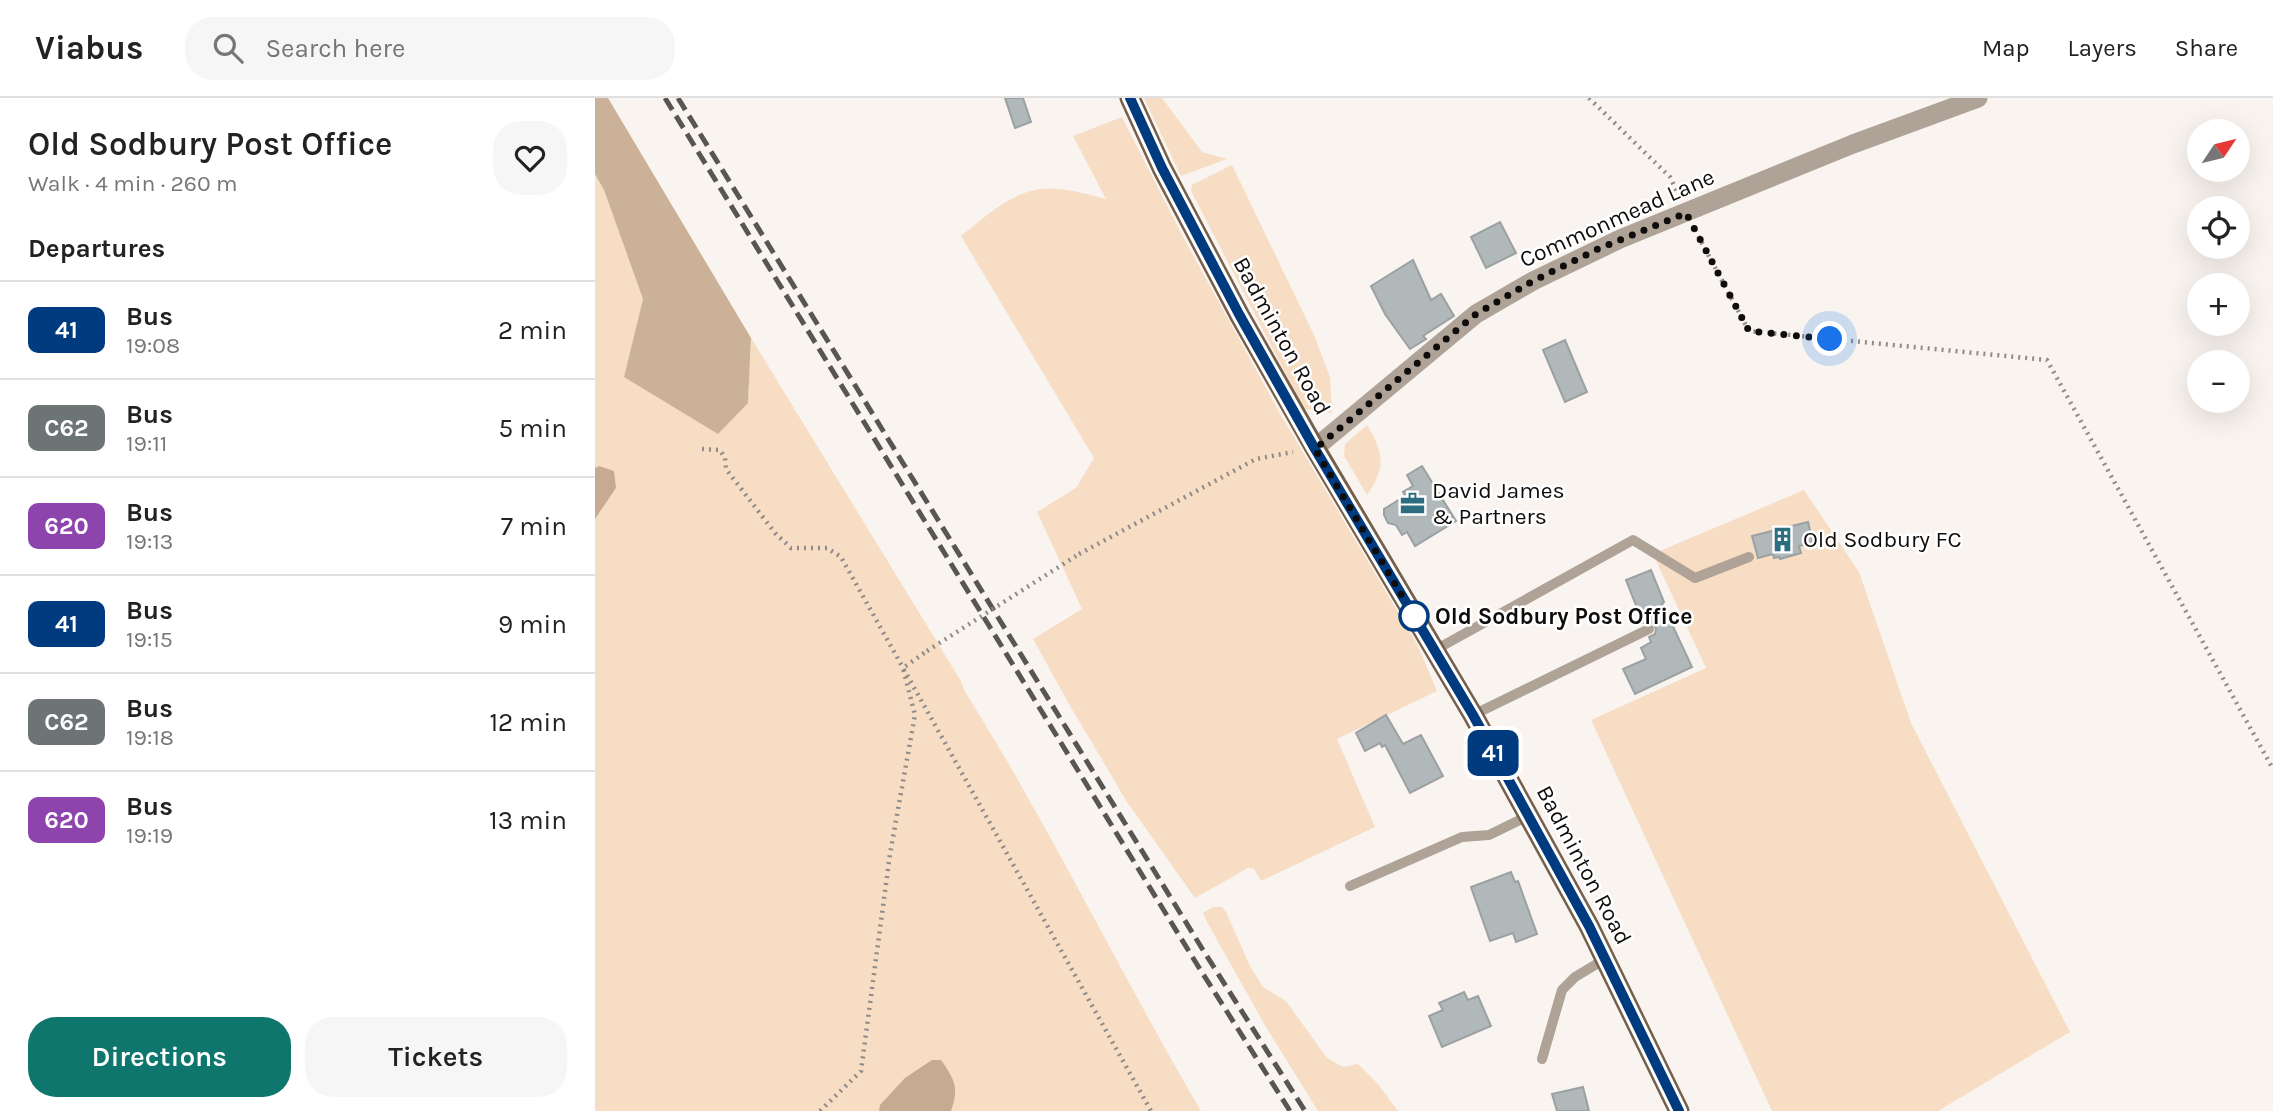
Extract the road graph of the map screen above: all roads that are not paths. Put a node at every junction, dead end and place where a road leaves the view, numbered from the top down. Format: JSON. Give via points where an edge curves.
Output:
{"nodes":[{"id":1,"x":1130,"y":98,"type":"edge"},
{"id":2,"x":1978,"y":98,"type":"edge"},
{"id":3,"x":1315,"y":449,"type":"junction"},
{"id":4,"x":1749,"y":557,"type":"dead end"},
{"id":5,"x":1649,"y":629,"type":"dead end"},
{"id":6,"x":1435,"y":650,"type":"junction"},
{"id":7,"x":1473,"y":715,"type":"junction"},
{"id":8,"x":1528,"y":816,"type":"junction"},
{"id":9,"x":1350,"y":886,"type":"dead end"},
{"id":10,"x":1605,"y":959,"type":"junction"},
{"id":11,"x":1542,"y":1059,"type":"dead end"},
{"id":12,"x":1679,"y":1111,"type":"edge"}],
"edges":[{"from":1,"to":3,"type":"main road","name":"Badminton Road","via":[[1233,304]]},
{"from":2,"to":3,"type":"street","name":"Commonmead Lane","via":[[1607,245],[1533,281],[1476,314]]},
{"from":3,"to":6,"type":"main road","name":"Badminton Road"},
{"from":4,"to":6,"type":"lane","via":[[1695,578],[1633,540]]},
{"from":5,"to":7,"type":"lane"},
{"from":6,"to":7,"type":"main road","name":"Badminton Road"},
{"from":7,"to":8,"type":"main road","name":"Badminton Road"},
{"from":8,"to":9,"type":"lane","via":[[1489,835],[1462,837]]},
{"from":8,"to":10,"type":"main road","name":"Badminton Road"},
{"from":10,"to":11,"type":"lane","via":[[1562,990]]},
{"from":10,"to":12,"type":"main road","name":"Badminton Road"}]}
